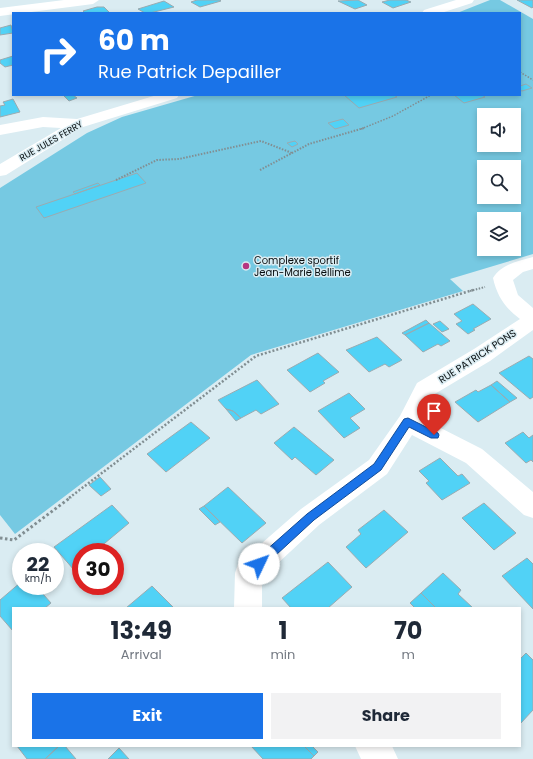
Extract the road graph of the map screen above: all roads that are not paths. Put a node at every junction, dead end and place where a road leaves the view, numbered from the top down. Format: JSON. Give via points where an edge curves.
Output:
{"nodes":[{"id":1,"x":93,"y":0,"type":"edge"},
{"id":2,"x":464,"y":0,"type":"edge"},
{"id":3,"x":0,"y":12,"type":"edge"},
{"id":4,"x":431,"y":12,"type":"edge"},
{"id":5,"x":169,"y":96,"type":"edge"},
{"id":6,"x":78,"y":124,"type":"junction"},
{"id":7,"x":0,"y":130,"type":"edge"},
{"id":8,"x":0,"y":171,"type":"edge"},
{"id":9,"x":533,"y":263,"type":"edge"},
{"id":10,"x":533,"y":319,"type":"edge"},
{"id":11,"x":408,"y":422,"type":"junction"},
{"id":12,"x":533,"y":507,"type":"edge"},
{"id":13,"x":248,"y":607,"type":"edge"},
{"id":14,"x":371,"y":747,"type":"edge"},
{"id":15,"x":382,"y":759,"type":"edge"}],
"edges":[{"from":1,"to":3,"type":"street"},
{"from":2,"to":4,"type":"street"},
{"from":5,"to":6,"type":"street","name":"RUE JULES FERRY"},
{"from":6,"to":7,"type":"street","via":[[43,122]]},
{"from":6,"to":8,"type":"street","name":"RUE JULES FERRY"},
{"from":9,"to":10,"type":"street","via":[[516,268],[503,279],[507,296]]},
{"from":10,"to":11,"type":"street","name":"RUE PATRICK PONS","via":[[482,355],[425,389]]},
{"from":11,"to":12,"type":"street","via":[[474,456]]},
{"from":11,"to":13,"type":"street","name":"RUE PATRICK PONS","via":[[378,467],[310,517],[248,573]]},
{"from":14,"to":15,"type":"street"}]}
